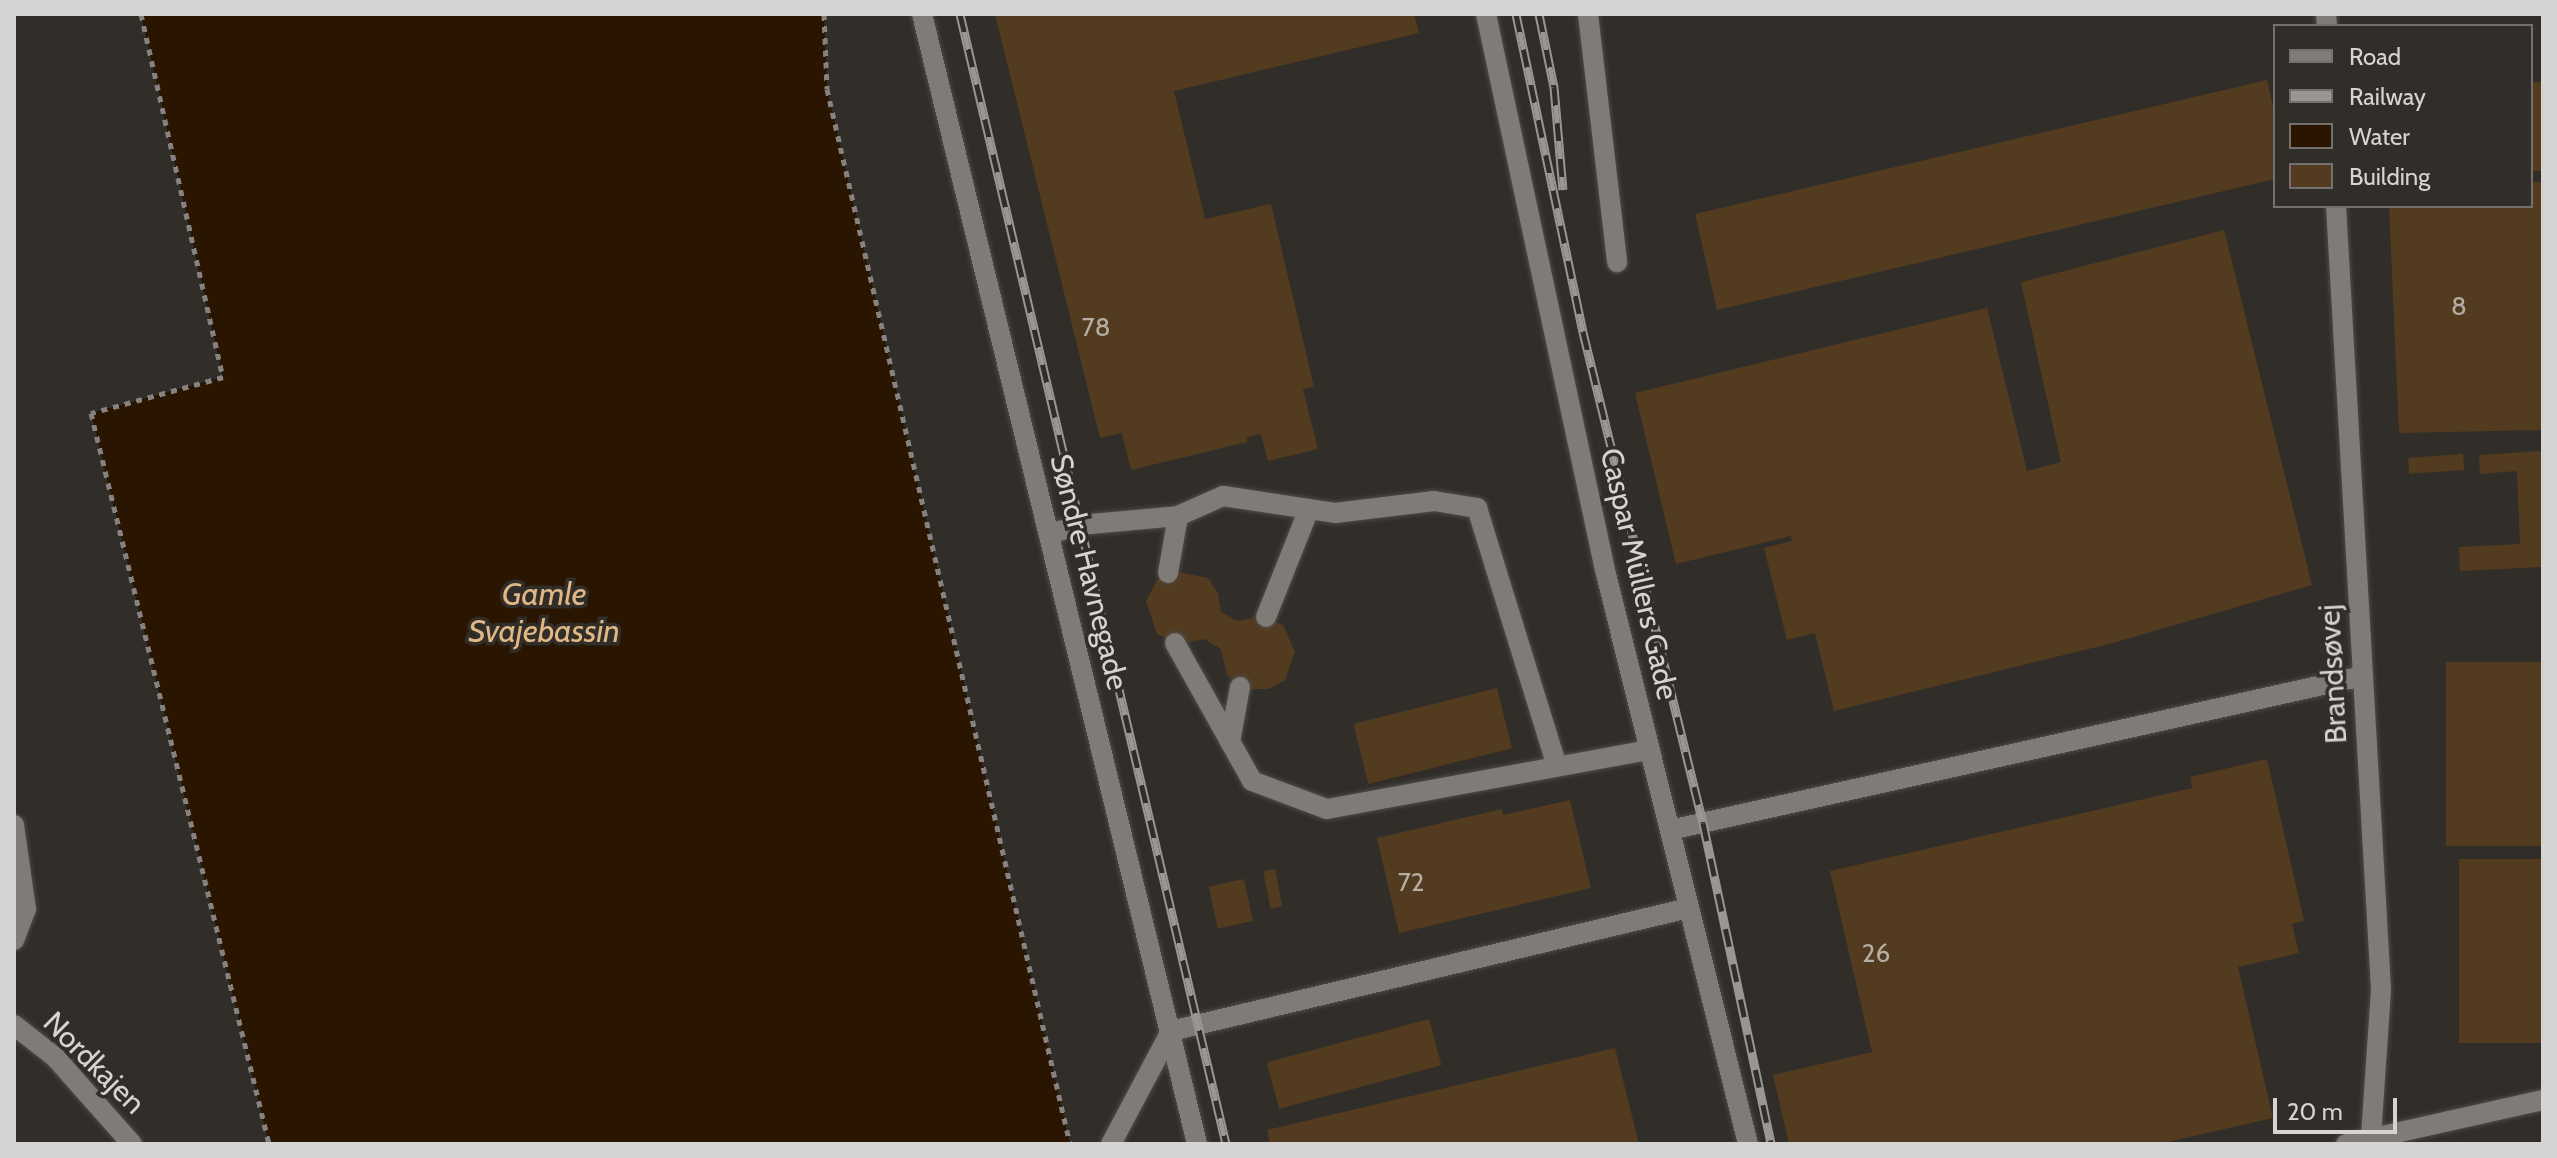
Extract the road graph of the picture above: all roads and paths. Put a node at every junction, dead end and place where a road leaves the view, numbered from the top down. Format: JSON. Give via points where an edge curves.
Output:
{"nodes":[{"id":1,"x":141,"y":14,"type":"edge"},
{"id":2,"x":824,"y":14,"type":"edge"},
{"id":3,"x":922,"y":14,"type":"edge"},
{"id":4,"x":1486,"y":14,"type":"edge"},
{"id":5,"x":1588,"y":14,"type":"edge"},
{"id":6,"x":2336,"y":208,"type":"edge"},
{"id":7,"x":1617,"y":262,"type":"dead end"},
{"id":8,"x":1309,"y":509,"type":"junction"},
{"id":9,"x":1178,"y":516,"type":"junction"},
{"id":10,"x":1049,"y":534,"type":"junction"},
{"id":11,"x":1168,"y":573,"type":"dead end"},
{"id":12,"x":1266,"y":617,"type":"dead end"},
{"id":13,"x":1175,"y":643,"type":"dead end"},
{"id":14,"x":2363,"y":676,"type":"junction"},
{"id":15,"x":1240,"y":687,"type":"dead end"},
{"id":16,"x":1230,"y":742,"type":"junction"},
{"id":17,"x":1649,"y":750,"type":"junction"},
{"id":18,"x":1557,"y":766,"type":"junction"},
{"id":19,"x":14,"y":825,"type":"edge"},
{"id":20,"x":1670,"y":830,"type":"junction"},
{"id":21,"x":1689,"y":908,"type":"junction"},
{"id":22,"x":14,"y":940,"type":"edge"},
{"id":23,"x":14,"y":1025,"type":"edge"},
{"id":24,"x":1171,"y":1031,"type":"junction"},
{"id":25,"x":2543,"y":1100,"type":"edge"},
{"id":26,"x":2371,"y":1138,"type":"junction"},
{"id":27,"x":132,"y":1144,"type":"edge"},
{"id":28,"x":269,"y":1144,"type":"edge"},
{"id":29,"x":1070,"y":1144,"type":"edge"},
{"id":30,"x":1111,"y":1144,"type":"edge"},
{"id":31,"x":1197,"y":1144,"type":"edge"},
{"id":32,"x":1748,"y":1144,"type":"edge"},
{"id":33,"x":2346,"y":1144,"type":"edge"}],
"edges":[{"from":1,"to":28,"type":"path","via":[[223,377],[91,413]]},
{"from":2,"to":29,"type":"path","via":[[827,89]]},
{"from":3,"to":10,"type":"street","name":"Søndre Havnegade"},
{"from":4,"to":17,"type":"street","name":"Caspar Müllers Gade","via":[[1605,570]]},
{"from":5,"to":7,"type":"street"},
{"from":6,"to":14,"type":"street","name":"Brandsøvej"},
{"from":8,"to":9,"type":"street","via":[[1223,496]]},
{"from":8,"to":12,"type":"street"},
{"from":8,"to":18,"type":"street","via":[[1335,513],[1434,501],[1477,508]]},
{"from":9,"to":10,"type":"street","via":[[1080,525]]},
{"from":9,"to":11,"type":"street"},
{"from":10,"to":24,"type":"street","name":"Søndre Havnegade"},
{"from":13,"to":16,"type":"street"},
{"from":14,"to":20,"type":"street"},
{"from":14,"to":26,"type":"street","name":"Brandsøvej","via":[[2381,990]]},
{"from":15,"to":16,"type":"street"},
{"from":16,"to":18,"type":"street","via":[[1252,781],[1327,809]]},
{"from":17,"to":18,"type":"street"},
{"from":17,"to":20,"type":"street","name":"Caspar Müllers Gade"},
{"from":19,"to":22,"type":"street","via":[[26,909]]},
{"from":20,"to":21,"type":"street","name":"Caspar Müllers Gade"},
{"from":21,"to":24,"type":"street"},
{"from":21,"to":32,"type":"street","name":"Caspar Müllers Gade"},
{"from":23,"to":27,"type":"street","name":"Nordkajen","via":[[55,1057]]},
{"from":24,"to":30,"type":"street"},
{"from":24,"to":31,"type":"street","name":"Søndre Havnegade"},
{"from":25,"to":26,"type":"street"},
{"from":26,"to":33,"type":"street"}]}
